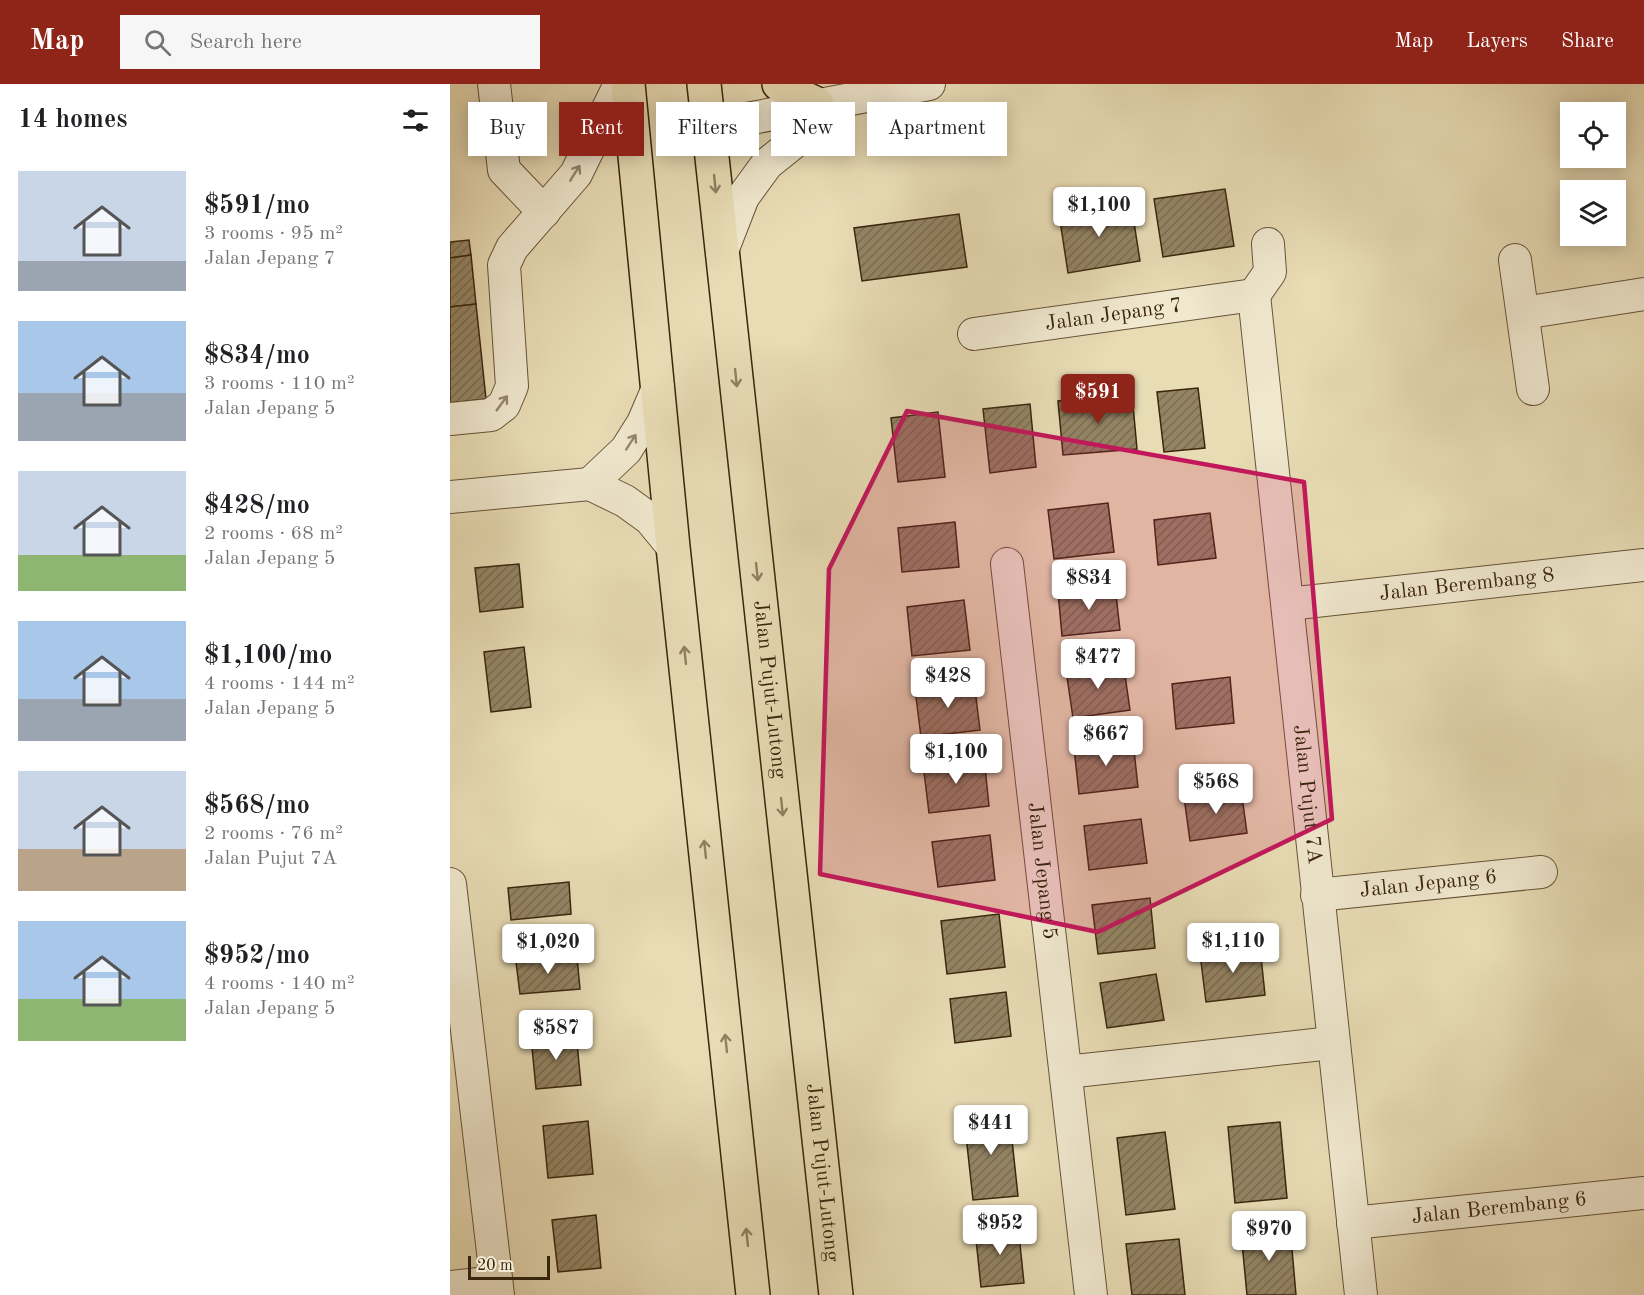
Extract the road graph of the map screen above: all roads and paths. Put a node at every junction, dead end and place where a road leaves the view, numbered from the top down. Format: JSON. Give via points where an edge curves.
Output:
{"nodes":[{"id":1,"x":494,"y":84,"type":"edge"},
{"id":2,"x":620,"y":84,"type":"edge"},
{"id":3,"x":628,"y":84,"type":"edge"},
{"id":4,"x":704,"y":84,"type":"edge"},
{"id":5,"x":779,"y":84,"type":"edge"},
{"id":6,"x":928,"y":84,"type":"edge"},
{"id":7,"x":706,"y":102,"type":"edge"},
{"id":8,"x":833,"y":102,"type":"joint"},
{"id":9,"x":759,"y":124,"type":"edge"},
{"id":10,"x":712,"y":156,"type":"edge"},
{"id":11,"x":775,"y":157,"type":"joint"},
{"id":12,"x":544,"y":212,"type":"junction"},
{"id":13,"x":1268,"y":244,"type":"dead end"},
{"id":14,"x":722,"y":251,"type":"junction"},
{"id":15,"x":1515,"y":260,"type":"dead end"},
{"id":16,"x":1644,"y":294,"type":"edge"},
{"id":17,"x":1254,"y":296,"type":"junction"},
{"id":18,"x":1523,"y":313,"type":"junction"},
{"id":19,"x":974,"y":334,"type":"dead end"},
{"id":20,"x":658,"y":388,"type":"junction"},
{"id":21,"x":1533,"y":389,"type":"dead end"},
{"id":22,"x":450,"y":419,"type":"edge"},
{"id":23,"x":590,"y":483,"type":"junction"},
{"id":24,"x":450,"y":497,"type":"edge"},
{"id":25,"x":673,"y":547,"type":"junction"},
{"id":26,"x":1007,"y":564,"type":"dead end"},
{"id":27,"x":1644,"y":565,"type":"edge"},
{"id":28,"x":1288,"y":604,"type":"junction"},
{"id":29,"x":1541,"y":872,"type":"dead end"},
{"id":30,"x":450,"y":884,"type":"edge"},
{"id":31,"x":1317,"y":895,"type":"junction"},
{"id":32,"x":458,"y":1033,"type":"edge"},
{"id":33,"x":1332,"y":1043,"type":"junction"},
{"id":34,"x":1066,"y":1072,"type":"junction"},
{"id":35,"x":1644,"y":1193,"type":"edge"},
{"id":36,"x":1353,"y":1223,"type":"junction"},
{"id":37,"x":450,"y":1287,"type":"edge"},
{"id":38,"x":497,"y":1288,"type":"edge"},
{"id":39,"x":753,"y":1295,"type":"edge"},
{"id":40,"x":836,"y":1295,"type":"edge"},
{"id":41,"x":1091,"y":1295,"type":"edge"},
{"id":42,"x":1360,"y":1295,"type":"edge"}],
"edges":[{"from":1,"to":12,"type":"street","via":[[504,170]]},
{"from":12,"to":2,"type":"street","one_way":true,"via":[[576,174]]},
{"from":3,"to":20,"type":"highway"},
{"from":4,"to":7,"type":"highway","name":"Jalan Pujut-Lutong"},
{"from":5,"to":8,"type":"highway","via":[[789,91]]},
{"from":6,"to":8,"type":"street"},
{"from":9,"to":11,"type":"street","via":[[770,139]]},
{"from":10,"to":14,"type":"highway","name":"Jalan Pujut-Lutong","one_way":true},
{"from":11,"to":14,"type":"street","via":[[743,197]]},
{"from":22,"to":12,"type":"street","one_way":true,"via":[[491,415],[504,405],[512,386],[504,265],[512,248]]},
{"from":13,"to":17,"type":"street","via":[[1270,272]]},
{"from":14,"to":40,"type":"highway","name":"Jalan Pujut-Lutong","one_way":true},
{"from":15,"to":18,"type":"street"},
{"from":16,"to":18,"type":"street"},
{"from":17,"to":19,"type":"street","name":"Jalan Jepang 7"},
{"from":17,"to":28,"type":"street","name":"Jalan Pujut 7A"},
{"from":18,"to":21,"type":"street"},
{"from":23,"to":20,"type":"street","one_way":true,"via":[[626,450]]},
{"from":20,"to":25,"type":"highway"},
{"from":23,"to":24,"type":"street"},
{"from":23,"to":25,"type":"street","via":[[650,519]]},
{"from":39,"to":25,"type":"highway","one_way":true},
{"from":26,"to":34,"type":"street","name":"Jalan Jepang 5"},
{"from":27,"to":28,"type":"street","name":"Jalan Berembang 8"},
{"from":28,"to":31,"type":"street","name":"Jalan Pujut 7A"},
{"from":29,"to":31,"type":"street","name":"Jalan Jepang 6"},
{"from":30,"to":32,"type":"street"},
{"from":31,"to":33,"type":"street","name":"Jalan Pujut 7A"},
{"from":32,"to":38,"type":"street"},
{"from":33,"to":34,"type":"street"},
{"from":33,"to":36,"type":"street","name":"Jalan Pujut 7A"},
{"from":34,"to":41,"type":"street","name":"Jalan Jepang 5"},
{"from":35,"to":36,"type":"street","name":"Jalan Berembang 6"},
{"from":36,"to":42,"type":"street","name":"Jalan Pujut 7A"},
{"from":37,"to":38,"type":"street"}]}
